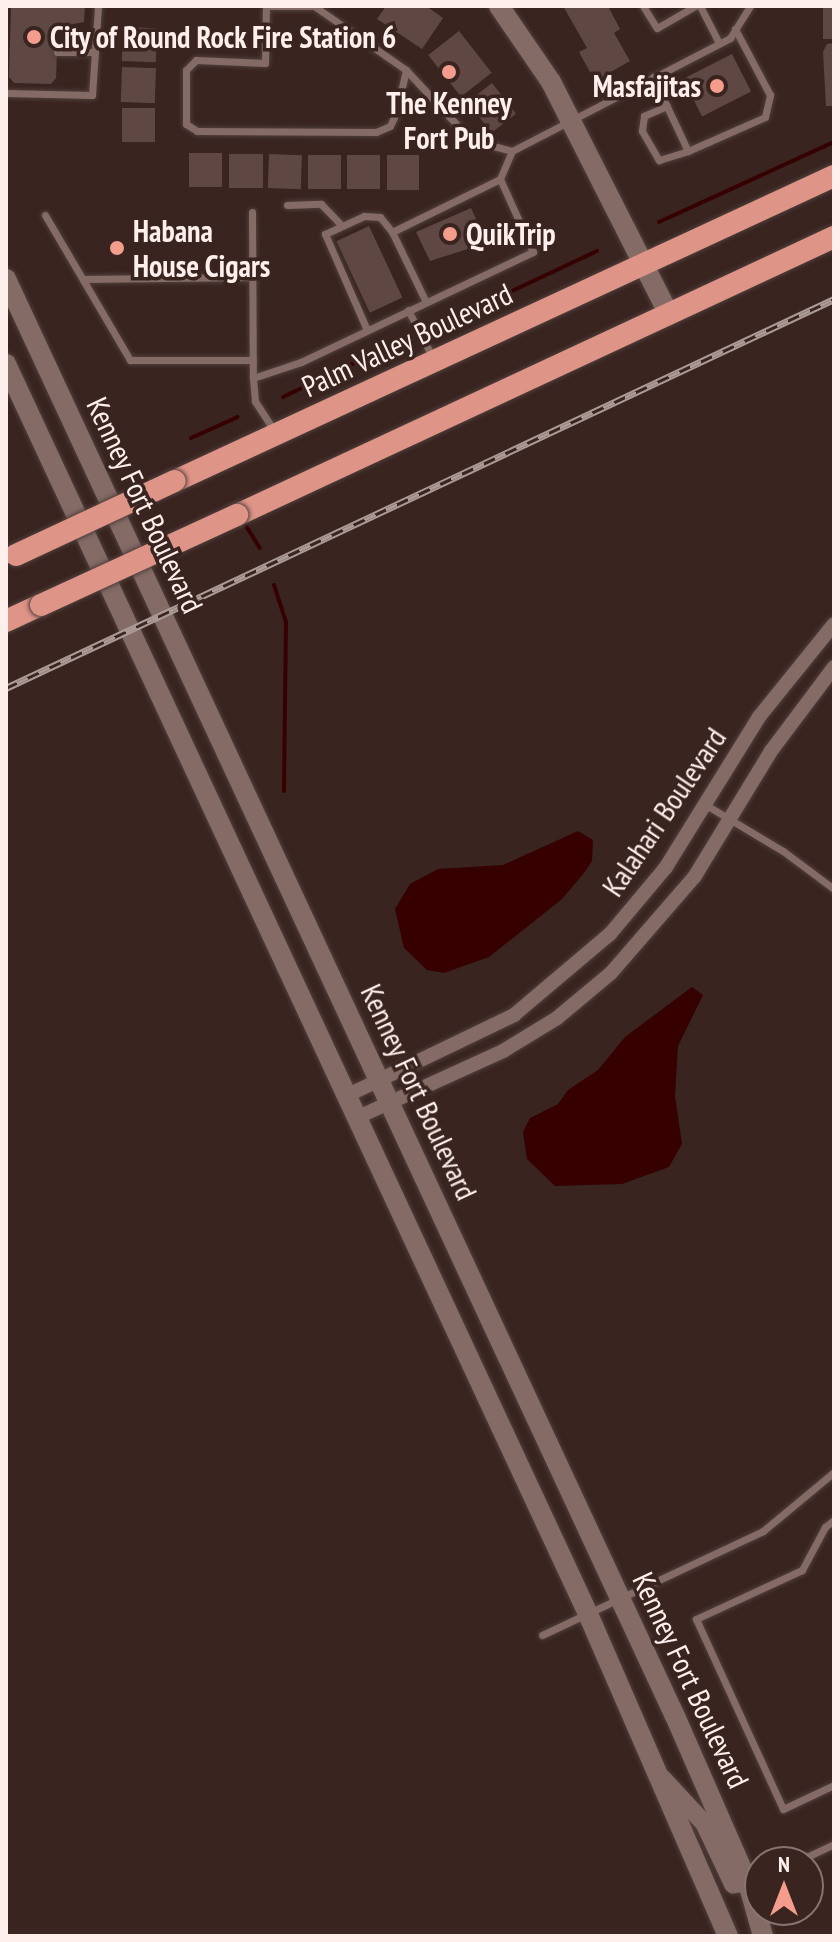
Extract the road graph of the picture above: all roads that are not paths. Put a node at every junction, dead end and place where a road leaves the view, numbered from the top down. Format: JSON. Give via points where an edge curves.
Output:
{"nodes":[{"id":1,"x":98,"y":6,"type":"edge"},
{"id":2,"x":314,"y":6,"type":"edge"},
{"id":3,"x":499,"y":6,"type":"edge"},
{"id":4,"x":643,"y":6,"type":"edge"},
{"id":5,"x":697,"y":6,"type":"edge"},
{"id":6,"x":750,"y":6,"type":"edge"},
{"id":7,"x":735,"y":29,"type":"junction"},
{"id":8,"x":719,"y":43,"type":"junction"},
{"id":9,"x":57,"y":52,"type":"dead end"},
{"id":10,"x":95,"y":52,"type":"junction"},
{"id":11,"x":406,"y":70,"type":"junction"},
{"id":12,"x":653,"y":77,"type":"junction"},
{"id":13,"x":6,"y":93,"type":"edge"},
{"id":14,"x":667,"y":106,"type":"junction"},
{"id":15,"x":570,"y":119,"type":"junction"},
{"id":16,"x":512,"y":151,"type":"junction"},
{"id":17,"x":688,"y":151,"type":"junction"},
{"id":18,"x":834,"y":176,"type":"edge"},
{"id":19,"x":500,"y":179,"type":"junction"},
{"id":20,"x":287,"y":205,"type":"dead end"},
{"id":21,"x":252,"y":212,"type":"dead end"},
{"id":22,"x":45,"y":215,"type":"dead end"},
{"id":23,"x":342,"y":226,"type":"junction"},
{"id":24,"x":392,"y":232,"type":"junction"},
{"id":25,"x":834,"y":237,"type":"edge"},
{"id":26,"x":643,"y":264,"type":"junction"},
{"id":27,"x":252,"y":277,"type":"junction"},
{"id":28,"x":6,"y":279,"type":"edge"},
{"id":29,"x":83,"y":279,"type":"junction"},
{"id":30,"x":426,"y":302,"type":"junction"},
{"id":31,"x":408,"y":310,"type":"junction"},
{"id":32,"x":668,"y":313,"type":"junction"},
{"id":33,"x":367,"y":330,"type":"junction"},
{"id":34,"x":253,"y":360,"type":"junction"},
{"id":35,"x":434,"y":360,"type":"junction"},
{"id":36,"x":6,"y":364,"type":"edge"},
{"id":37,"x":253,"y":378,"type":"junction"},
{"id":38,"x":277,"y":434,"type":"junction"},
{"id":39,"x":11,"y":558,"type":"edge"},
{"id":40,"x":6,"y":621,"type":"edge"},
{"id":41,"x":834,"y":624,"type":"edge"},
{"id":42,"x":834,"y":667,"type":"edge"},
{"id":43,"x":705,"y":804,"type":"junction"},
{"id":44,"x":729,"y":819,"type":"junction"},
{"id":45,"x":834,"y":889,"type":"edge"},
{"id":46,"x":381,"y":1080,"type":"junction"},
{"id":47,"x":346,"y":1096,"type":"junction"},
{"id":48,"x":392,"y":1102,"type":"junction"},
{"id":49,"x":356,"y":1118,"type":"junction"},
{"id":50,"x":834,"y":1472,"type":"edge"},
{"id":51,"x":834,"y":1520,"type":"edge"},
{"id":52,"x":621,"y":1599,"type":"junction"},
{"id":53,"x":588,"y":1614,"type":"junction"},
{"id":54,"x":542,"y":1635,"type":"dead end"},
{"id":55,"x":662,"y":1778,"type":"junction"},
{"id":56,"x":834,"y":1785,"type":"edge"},
{"id":57,"x":744,"y":1859,"type":"edge"},
{"id":58,"x":744,"y":1882,"type":"edge"},
{"id":59,"x":728,"y":1936,"type":"edge"}],
"edges":[{"from":1,"to":10,"type":"lane"},
{"from":2,"to":11,"type":"lane"},
{"from":2,"to":11,"type":"lane","via":[[266,6],[265,63],[196,60],[186,70],[186,124],[197,131],[376,132],[390,126]]},
{"from":3,"to":15,"type":"main road","via":[[535,53]]},
{"from":4,"to":5,"type":"lane","via":[[657,28]]},
{"from":5,"to":8,"type":"lane"},
{"from":6,"to":7,"type":"lane"},
{"from":7,"to":8,"type":"lane"},
{"from":7,"to":17,"type":"lane","via":[[770,95],[770,108],[765,117]]},
{"from":8,"to":12,"type":"lane"},
{"from":9,"to":10,"type":"lane"},
{"from":10,"to":13,"type":"lane","via":[[92,95]]},
{"from":11,"to":16,"type":"lane","via":[[471,140]]},
{"from":12,"to":14,"type":"lane"},
{"from":12,"to":15,"type":"lane"},
{"from":14,"to":17,"type":"lane"},
{"from":14,"to":17,"type":"lane","via":[[644,116],[642,131],[659,160]]},
{"from":15,"to":16,"type":"lane"},
{"from":15,"to":26,"type":"main road"},
{"from":16,"to":19,"type":"lane"},
{"from":18,"to":26,"type":"highway","name":"Palm Valley Boulevard"},
{"from":19,"to":24,"type":"lane"},
{"from":19,"to":30,"type":"lane","via":[[533,252]]},
{"from":20,"to":23,"type":"lane","via":[[321,204]]},
{"from":21,"to":27,"type":"lane"},
{"from":22,"to":29,"type":"lane"},
{"from":23,"to":24,"type":"lane","via":[[364,216],[380,217]]},
{"from":23,"to":33,"type":"lane","via":[[325,234]]},
{"from":24,"to":30,"type":"lane"},
{"from":25,"to":32,"type":"highway"},
{"from":26,"to":32,"type":"main road"},
{"from":26,"to":35,"type":"highway","name":"Palm Valley Boulevard"},
{"from":27,"to":29,"type":"lane"},
{"from":27,"to":34,"type":"lane"},
{"from":28,"to":46,"type":"main road","name":"Kenney Fort Boulevard"},
{"from":29,"to":34,"type":"lane","via":[[130,360]]},
{"from":30,"to":31,"type":"lane"},
{"from":31,"to":33,"type":"lane"},
{"from":31,"to":35,"type":"lane"},
{"from":32,"to":40,"type":"highway","bridge":true},
{"from":33,"to":37,"type":"lane"},
{"from":34,"to":37,"type":"lane"},
{"from":35,"to":38,"type":"highway","name":"Palm Valley Boulevard"},
{"from":36,"to":47,"type":"main road"},
{"from":37,"to":38,"type":"lane","via":[[255,401]]},
{"from":38,"to":39,"type":"highway","name":"Palm Valley Boulevard","bridge":true},
{"from":41,"to":43,"type":"street","name":"Kalahari Boulevard","via":[[759,717]]},
{"from":42,"to":44,"type":"street","name":"Kalahari Boulevard","via":[[771,751]]},
{"from":43,"to":44,"type":"lane"},
{"from":43,"to":46,"type":"street","name":"Kalahari Boulevard","via":[[631,911],[538,999]]},
{"from":44,"to":45,"type":"lane"},
{"from":44,"to":48,"type":"street","name":"Kalahari Boulevard","via":[[671,909],[584,998],[503,1051]]},
{"from":46,"to":47,"type":"street","name":"Kalahari Boulevard"},
{"from":46,"to":48,"type":"main road","name":"Kenney Fort Boulevard"},
{"from":47,"to":49,"type":"main road"},
{"from":48,"to":49,"type":"street","name":"Kalahari Boulevard"},
{"from":48,"to":52,"type":"main road","name":"Kenney Fort Boulevard"},
{"from":49,"to":53,"type":"main road"},
{"from":50,"to":52,"type":"lane","via":[[770,1527]]},
{"from":51,"to":56,"type":"lane","via":[[802,1570],[696,1619],[783,1809]]},
{"from":52,"to":53,"type":"lane"},
{"from":52,"to":57,"type":"main road","name":"Kenney Fort Boulevard"},
{"from":53,"to":54,"type":"lane"},
{"from":53,"to":55,"type":"main road"},
{"from":55,"to":58,"type":"street","via":[[704,1823],[733,1884]]},
{"from":55,"to":59,"type":"main road"}]}
